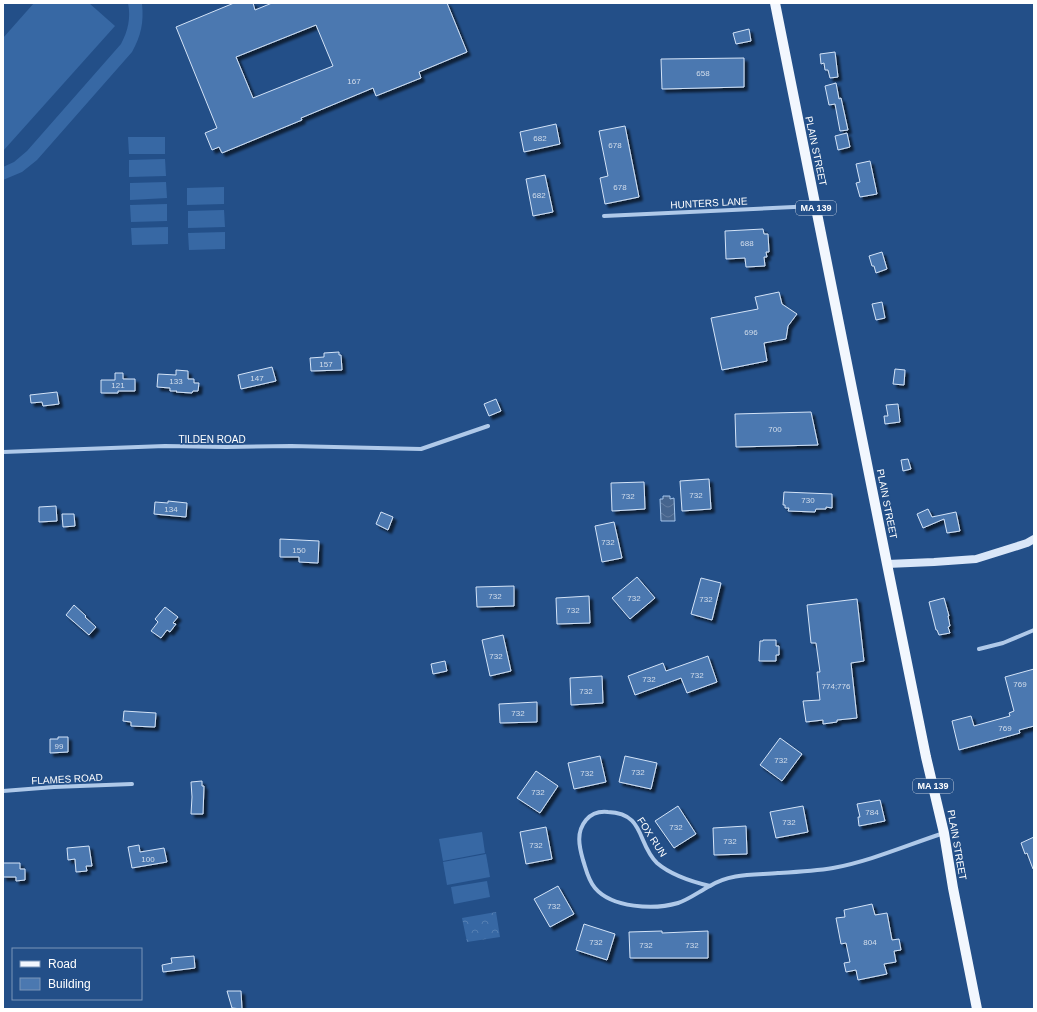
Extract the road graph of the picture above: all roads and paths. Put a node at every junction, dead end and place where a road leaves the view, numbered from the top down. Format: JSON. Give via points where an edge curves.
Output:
{"nodes":[{"id":1,"x":775,"y":3,"type":"edge"},
{"id":2,"x":815,"y":206,"type":"junction"},
{"id":3,"x":604,"y":216,"type":"dead end"},
{"id":4,"x":488,"y":426,"type":"dead end"},
{"id":5,"x":3,"y":452,"type":"edge"},
{"id":6,"x":1034,"y":539,"type":"edge"},
{"id":7,"x":887,"y":564,"type":"junction"},
{"id":8,"x":1034,"y":630,"type":"edge"},
{"id":9,"x":979,"y":649,"type":"dead end"},
{"id":10,"x":132,"y":784,"type":"dead end"},
{"id":11,"x":3,"y":791,"type":"edge"},
{"id":12,"x":944,"y":833,"type":"junction"},
{"id":13,"x":710,"y":886,"type":"junction"},
{"id":14,"x":977,"y":1009,"type":"edge"}],
"edges":[{"from":1,"to":2,"type":"main road","name":"PLAIN STREET","number":"MA 139"},
{"from":2,"to":3,"type":"street","name":"HUNTERS LANE"},
{"from":2,"to":7,"type":"main road","name":"PLAIN STREET","number":"MA 139"},
{"from":4,"to":5,"type":"street","name":"TILDEN ROAD","via":[[420,449],[165,446]]},
{"from":6,"to":7,"type":"street","via":[[976,559]]},
{"from":7,"to":12,"type":"main road","name":"PLAIN STREET","number":"MA 139"},
{"from":8,"to":9,"type":"street","via":[[1003,643]]},
{"from":10,"to":11,"type":"street","name":"FLAMES ROAD","via":[[54,786]]},
{"from":12,"to":13,"type":"street","name":"FOX RUN","via":[[834,868],[736,876],[720,880]]},
{"from":12,"to":14,"type":"main road","name":"PLAIN STREET","number":"MA 139"},
{"from":13,"to":13,"type":"street","name":"FOX RUN","via":[[670,872],[657,862],[634,822],[625,815],[604,811],[592,814],[580,831],[580,848],[589,879],[605,896],[647,907],[664,907],[680,903]]}]}
